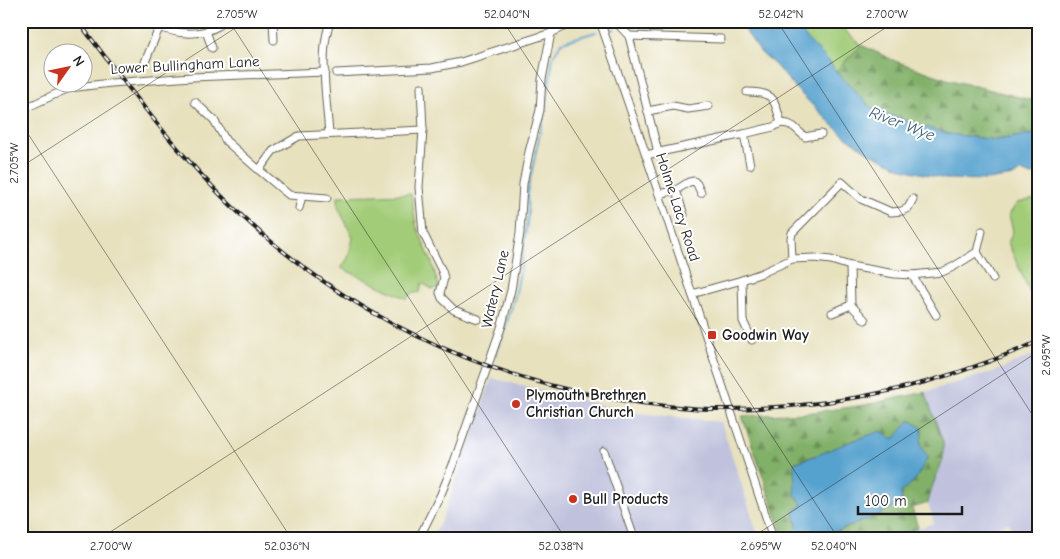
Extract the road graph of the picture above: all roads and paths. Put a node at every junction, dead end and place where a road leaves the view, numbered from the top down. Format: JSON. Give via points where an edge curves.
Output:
{"nodes":[{"id":1,"x":144,"y":21,"type":"edge"},
{"id":2,"x":273,"y":21,"type":"edge"},
{"id":3,"x":331,"y":21,"type":"edge"},
{"id":4,"x":576,"y":21,"type":"edge"},
{"id":5,"x":600,"y":21,"type":"edge"},
{"id":6,"x":615,"y":21,"type":"edge"},
{"id":7,"x":220,"y":25,"type":"dead end"},
{"id":8,"x":159,"y":28,"type":"junction"},
{"id":9,"x":206,"y":31,"type":"junction"},
{"id":10,"x":551,"y":33,"type":"junction"},
{"id":11,"x":629,"y":36,"type":"junction"},
{"id":12,"x":721,"y":39,"type":"dead end"},
{"id":13,"x":274,"y":40,"type":"dead end"},
{"id":14,"x":212,"y":48,"type":"dead end"},
{"id":15,"x":145,"y":62,"type":"dead end"},
{"id":16,"x":324,"y":72,"type":"junction"},
{"id":17,"x":336,"y":73,"type":"dead end"},
{"id":18,"x":420,"y":87,"type":"dead end"},
{"id":19,"x":747,"y":92,"type":"dead end"},
{"id":20,"x":195,"y":102,"type":"dead end"},
{"id":21,"x":709,"y":106,"type":"dead end"},
{"id":22,"x":21,"y":108,"type":"edge"},
{"id":23,"x":648,"y":111,"type":"junction"},
{"id":24,"x":650,"y":120,"type":"junction"},
{"id":25,"x":636,"y":123,"type":"junction"},
{"id":26,"x":781,"y":124,"type":"junction"},
{"id":27,"x":423,"y":130,"type":"junction"},
{"id":28,"x":329,"y":134,"type":"junction"},
{"id":29,"x":744,"y":134,"type":"junction"},
{"id":30,"x":822,"y":134,"type":"dead end"},
{"id":31,"x":658,"y":152,"type":"junction"},
{"id":32,"x":646,"y":154,"type":"junction"},
{"id":33,"x":750,"y":165,"type":"dead end"},
{"id":34,"x":259,"y":170,"type":"junction"},
{"id":35,"x":676,"y":190,"type":"junction"},
{"id":36,"x":701,"y":193,"type":"dead end"},
{"id":37,"x":659,"y":194,"type":"junction"},
{"id":38,"x":302,"y":196,"type":"junction"},
{"id":39,"x":328,"y":198,"type":"dead end"},
{"id":40,"x":913,"y":199,"type":"dead end"},
{"id":41,"x":299,"y":208,"type":"dead end"},
{"id":42,"x":684,"y":216,"type":"dead end"},
{"id":43,"x":982,"y":231,"type":"dead end"},
{"id":44,"x":977,"y":252,"type":"junction"},
{"id":45,"x":792,"y":259,"type":"junction"},
{"id":46,"x":850,"y":266,"type":"junction"},
{"id":47,"x":912,"y":275,"type":"junction"},
{"id":48,"x":993,"y":279,"type":"dead end"},
{"id":49,"x":742,"y":280,"type":"junction"},
{"id":50,"x":692,"y":294,"type":"junction"},
{"id":51,"x":851,"y":305,"type":"junction"},
{"id":52,"x":832,"y":313,"type":"dead end"},
{"id":53,"x":936,"y":315,"type":"dead end"},
{"id":54,"x":478,"y":319,"type":"dead end"},
{"id":55,"x":865,"y":320,"type":"dead end"},
{"id":56,"x":752,"y":340,"type":"dead end"},
{"id":57,"x":604,"y":451,"type":"dead end"},
{"id":58,"x":418,"y":538,"type":"edge"},
{"id":59,"x":634,"y":538,"type":"edge"},
{"id":60,"x":773,"y":538,"type":"edge"}],
"edges":[{"from":1,"to":8,"type":"street"},
{"from":2,"to":13,"type":"street"},
{"from":3,"to":16,"type":"street","via":[[324,42]]},
{"from":4,"to":10,"type":"street"},
{"from":5,"to":25,"type":"street","name":"Holme Lacy Road"},
{"from":6,"to":11,"type":"street"},
{"from":7,"to":9,"type":"street"},
{"from":8,"to":9,"type":"street","via":[[191,34]]},
{"from":8,"to":15,"type":"street"},
{"from":9,"to":14,"type":"street"},
{"from":10,"to":17,"type":"street","via":[[446,66]]},
{"from":10,"to":58,"type":"street","name":"Watery Lane","via":[[540,110],[522,184],[520,233],[502,325],[454,462]]},
{"from":11,"to":12,"type":"street"},
{"from":11,"to":23,"type":"street"},
{"from":16,"to":22,"type":"street","name":"Lower Bullingham Lane","via":[[111,82],[69,88]]},
{"from":16,"to":28,"type":"street"},
{"from":18,"to":27,"type":"street"},
{"from":19,"to":26,"type":"street","via":[[762,92],[773,99]]},
{"from":20,"to":34,"type":"street","via":[[214,120],[226,141]]},
{"from":21,"to":23,"type":"street","via":[[688,109],[672,106]]},
{"from":23,"to":24,"type":"street"},
{"from":24,"to":25,"type":"street"},
{"from":24,"to":31,"type":"street"},
{"from":25,"to":32,"type":"street","name":"Holme Lacy Road"},
{"from":26,"to":29,"type":"street"},
{"from":26,"to":30,"type":"street","via":[[794,127],[805,137]]},
{"from":27,"to":28,"type":"street"},
{"from":27,"to":54,"type":"street","via":[[419,187],[423,233],[444,278],[440,293],[454,310]]},
{"from":28,"to":34,"type":"street","via":[[299,136],[273,152]]},
{"from":29,"to":31,"type":"street"},
{"from":29,"to":33,"type":"street"},
{"from":31,"to":32,"type":"street"},
{"from":32,"to":37,"type":"street","name":"Holme Lacy Road"},
{"from":34,"to":38,"type":"street","via":[[289,195]]},
{"from":35,"to":36,"type":"street","via":[[695,181]]},
{"from":35,"to":37,"type":"street"},
{"from":35,"to":42,"type":"street"},
{"from":37,"to":50,"type":"street","name":"Holme Lacy Road"},
{"from":38,"to":39,"type":"street"},
{"from":38,"to":41,"type":"street"},
{"from":40,"to":45,"type":"street","via":[[908,208],[891,212],[861,199],[842,182],[792,233]]},
{"from":43,"to":44,"type":"street"},
{"from":44,"to":47,"type":"street","via":[[942,272]]},
{"from":44,"to":48,"type":"street"},
{"from":45,"to":46,"type":"street","via":[[831,260]]},
{"from":45,"to":49,"type":"street"},
{"from":46,"to":47,"type":"street"},
{"from":46,"to":51,"type":"street"},
{"from":47,"to":53,"type":"street"},
{"from":49,"to":50,"type":"street"},
{"from":49,"to":56,"type":"street","via":[[744,321]]},
{"from":50,"to":60,"type":"street","name":"Holme Lacy Road"},
{"from":51,"to":52,"type":"street"},
{"from":51,"to":55,"type":"street"},
{"from":57,"to":59,"type":"street"}]}
